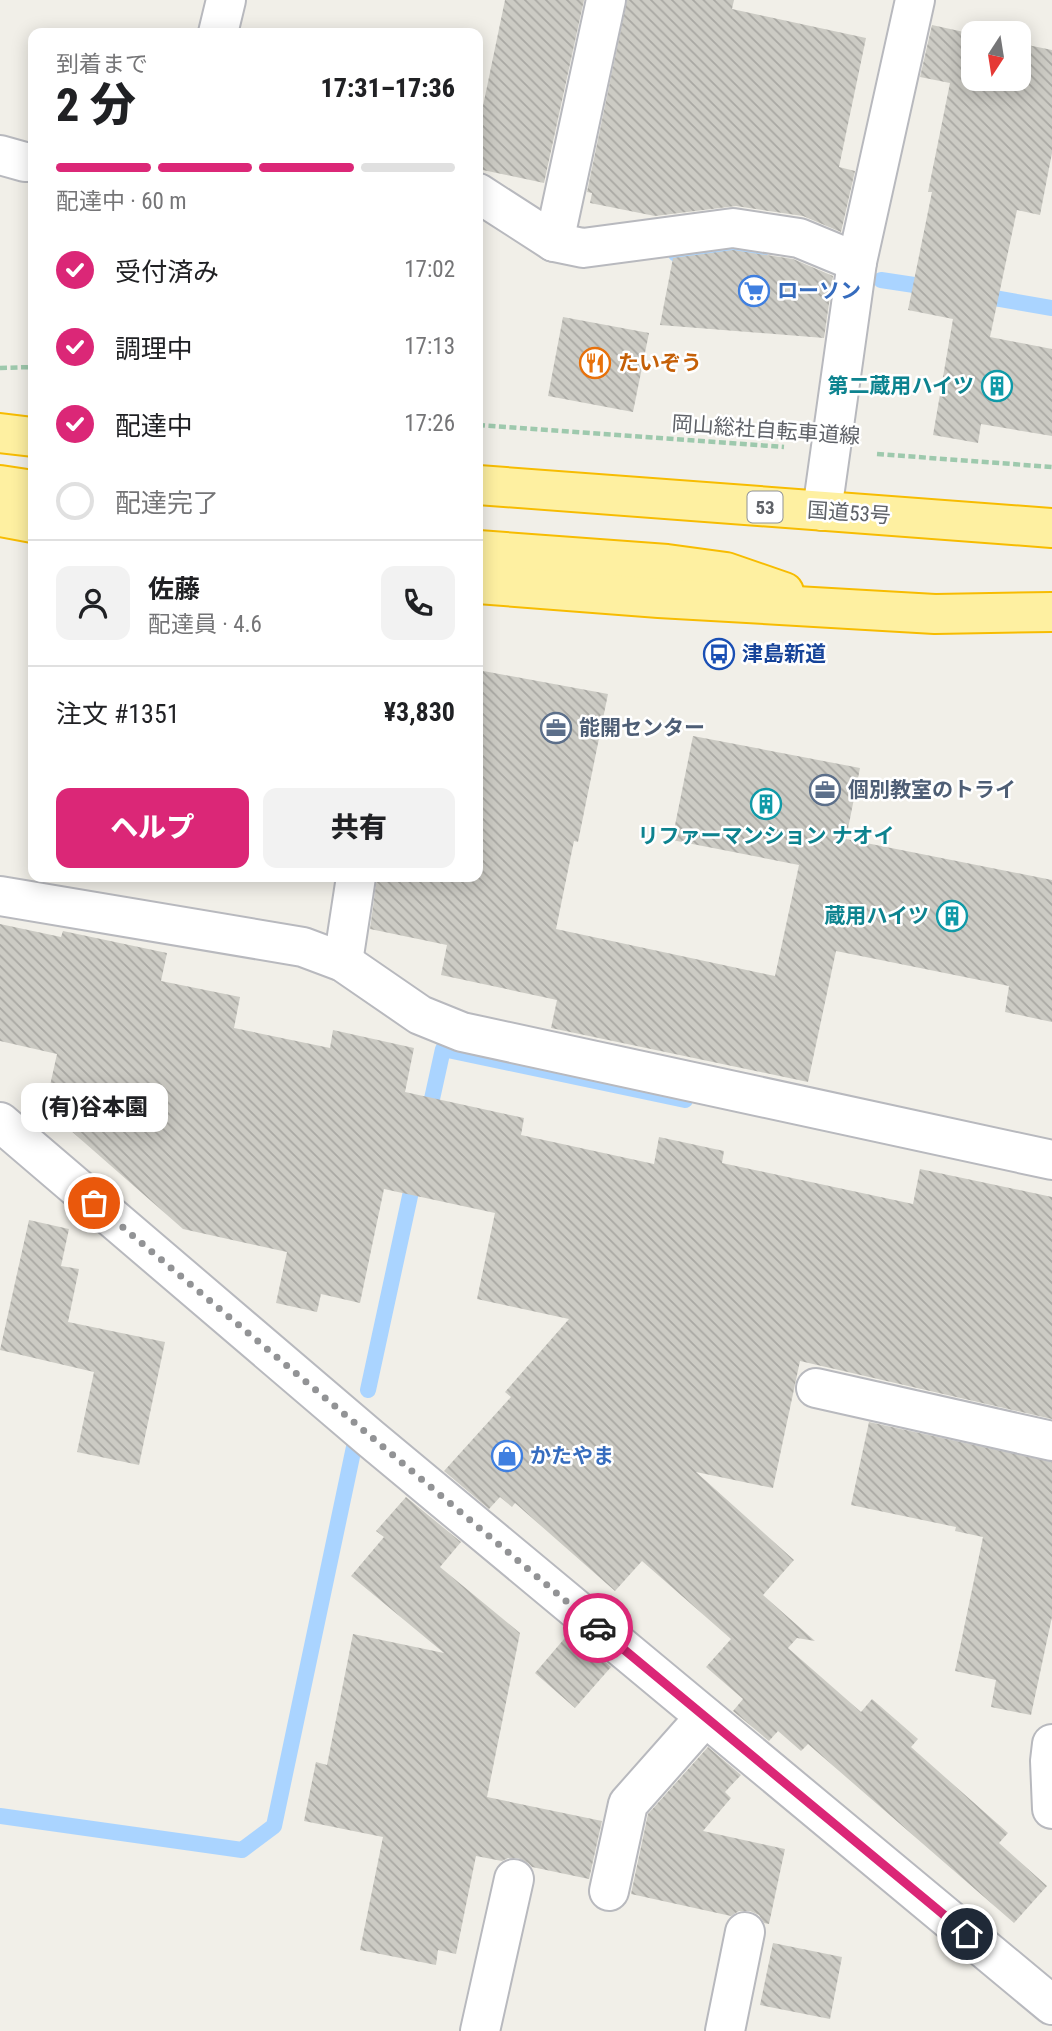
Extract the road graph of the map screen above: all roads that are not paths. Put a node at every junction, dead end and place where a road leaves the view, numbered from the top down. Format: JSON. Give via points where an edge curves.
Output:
{"nodes":[{"id":1,"x":226,"y":0,"type":"edge"},
{"id":2,"x":606,"y":0,"type":"edge"},
{"id":3,"x":915,"y":0,"type":"edge"},
{"id":4,"x":219,"y":28,"type":"edge"},
{"id":5,"x":0,"y":155,"type":"edge"},
{"id":6,"x":28,"y":162,"type":"edge"},
{"id":7,"x":483,"y":196,"type":"edge"},
{"id":8,"x":554,"y":242,"type":"junction"},
{"id":9,"x":857,"y":262,"type":"junction"},
{"id":10,"x":0,"y":433,"type":"edge"},
{"id":11,"x":28,"y":436,"type":"edge"},
{"id":12,"x":0,"y":485,"type":"edge"},
{"id":13,"x":483,"y":485,"type":"edge"},
{"id":14,"x":28,"y":489,"type":"edge"},
{"id":15,"x":822,"y":512,"type":"junction"},
{"id":16,"x":0,"y":517,"type":"edge"},
{"id":17,"x":28,"y":522,"type":"edge"},
{"id":18,"x":1052,"y":528,"type":"edge"},
{"id":19,"x":483,"y":550,"type":"edge"},
{"id":20,"x":483,"y":584,"type":"edge"},
{"id":21,"x":829,"y":607,"type":"junction"},
{"id":22,"x":1052,"y":612,"type":"edge"},
{"id":23,"x":355,"y":882,"type":"edge"},
{"id":24,"x":0,"y":896,"type":"edge"},
{"id":25,"x":343,"y":962,"type":"junction"},
{"id":26,"x":0,"y":1122,"type":"edge"},
{"id":27,"x":1052,"y":1160,"type":"edge"},
{"id":28,"x":816,"y":1388,"type":"dead end"},
{"id":29,"x":1052,"y":1441,"type":"edge"},
{"id":30,"x":705,"y":1717,"type":"junction"},
{"id":31,"x":1052,"y":1744,"type":"edge"},
{"id":32,"x":1052,"y":1810,"type":"edge"},
{"id":33,"x":514,"y":1879,"type":"dead end"},
{"id":34,"x":609,"y":1891,"type":"dead end"},
{"id":35,"x":745,"y":1932,"type":"dead end"},
{"id":36,"x":1049,"y":2007,"type":"edge"},
{"id":37,"x":480,"y":2031,"type":"edge"},
{"id":38,"x":725,"y":2031,"type":"edge"}],
"edges":[{"from":1,"to":4,"type":"street"},
{"from":2,"to":8,"type":"street"},
{"from":3,"to":9,"type":"street"},
{"from":5,"to":6,"type":"street"},
{"from":7,"to":8,"type":"street"},
{"from":8,"to":9,"type":"street","via":[[583,248],[733,229],[799,238]]},
{"from":9,"to":15,"type":"street"},
{"from":10,"to":11,"type":"highway"},
{"from":12,"to":14,"type":"highway"},
{"from":13,"to":15,"type":"highway","name":"国道53号","number":"53"},
{"from":15,"to":18,"type":"highway","name":"国道53号","number":"53"},
{"from":16,"to":17,"type":"highway"},
{"from":19,"to":21,"type":"highway","via":[[726,572]]},
{"from":20,"to":21,"type":"highway"},
{"from":21,"to":22,"type":"highway","via":[[935,614]]},
{"from":23,"to":25,"type":"street"},
{"from":24,"to":25,"type":"street","via":[[303,947]]},
{"from":25,"to":27,"type":"street","via":[[420,1014],[462,1032]]},
{"from":26,"to":30,"type":"street"},
{"from":28,"to":29,"type":"street"},
{"from":30,"to":34,"type":"street","via":[[628,1804]]},
{"from":30,"to":36,"type":"street"},
{"from":31,"to":32,"type":"street"},
{"from":33,"to":37,"type":"street"},
{"from":35,"to":38,"type":"street"}]}
